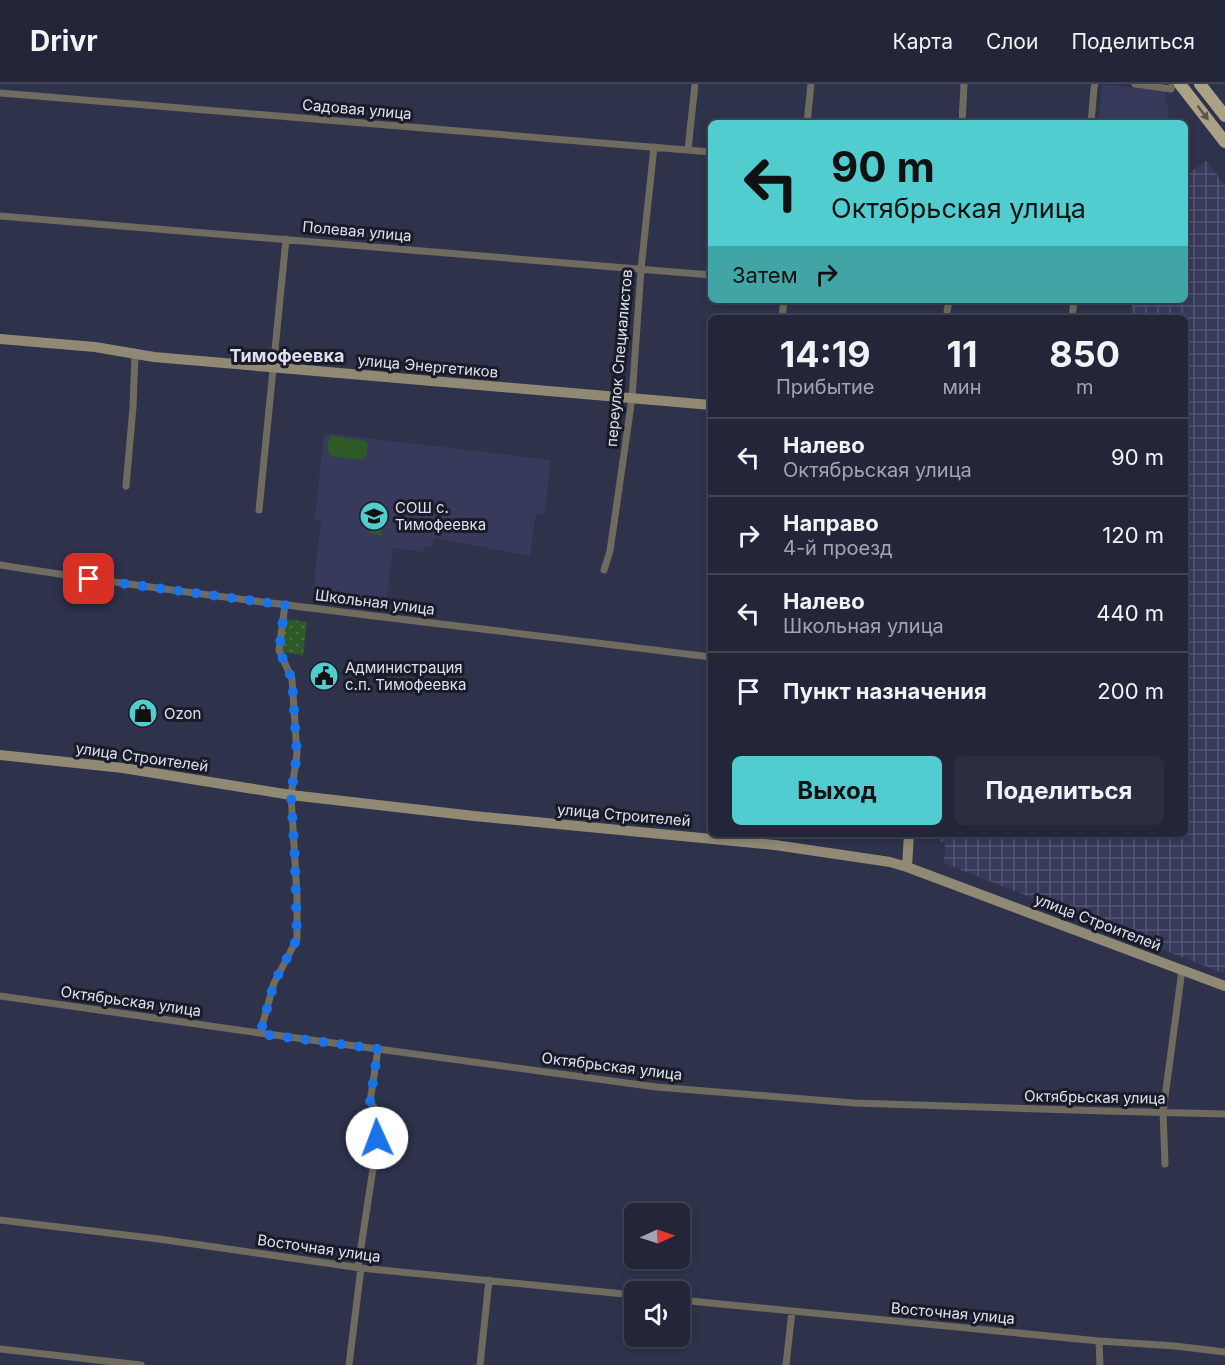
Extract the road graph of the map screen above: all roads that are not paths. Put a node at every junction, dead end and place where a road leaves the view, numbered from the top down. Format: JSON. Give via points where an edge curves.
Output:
{"nodes":[{"id":1,"x":694,"y":84,"type":"edge"},
{"id":2,"x":811,"y":84,"type":"edge"},
{"id":3,"x":964,"y":84,"type":"edge"},
{"id":4,"x":1095,"y":84,"type":"edge"},
{"id":5,"x":1136,"y":84,"type":"edge"},
{"id":6,"x":1173,"y":84,"type":"edge"},
{"id":7,"x":1180,"y":84,"type":"edge"},
{"id":8,"x":1200,"y":84,"type":"edge"},
{"id":9,"x":0,"y":93,"type":"edge"},
{"id":10,"x":1225,"y":116,"type":"edge"},
{"id":11,"x":807,"y":120,"type":"edge"},
{"id":12,"x":962,"y":120,"type":"edge"},
{"id":13,"x":1091,"y":120,"type":"edge"},
{"id":14,"x":1225,"y":142,"type":"edge"},
{"id":15,"x":654,"y":147,"type":"junction"},
{"id":16,"x":688,"y":150,"type":"junction"},
{"id":17,"x":708,"y":152,"type":"edge"},
{"id":18,"x":0,"y":216,"type":"edge"},
{"id":19,"x":286,"y":239,"type":"junction"},
{"id":20,"x":641,"y":269,"type":"junction"},
{"id":21,"x":708,"y":275,"type":"edge"},
{"id":22,"x":0,"y":339,"type":"edge"},
{"id":23,"x":135,"y":354,"type":"junction"},
{"id":24,"x":273,"y":368,"type":"junction"},
{"id":25,"x":632,"y":398,"type":"junction"},
{"id":26,"x":708,"y":405,"type":"edge"},
{"id":27,"x":126,"y":486,"type":"dead end"},
{"id":28,"x":259,"y":510,"type":"dead end"},
{"id":29,"x":0,"y":565,"type":"edge"},
{"id":30,"x":604,"y":570,"type":"dead end"},
{"id":31,"x":285,"y":605,"type":"junction"},
{"id":32,"x":708,"y":657,"type":"edge"},
{"id":33,"x":0,"y":755,"type":"edge"},
{"id":34,"x":291,"y":795,"type":"junction"},
{"id":35,"x":909,"y":837,"type":"edge"},
{"id":36,"x":907,"y":867,"type":"junction"},
{"id":37,"x":1182,"y":970,"type":"junction"},
{"id":38,"x":1225,"y":986,"type":"edge"},
{"id":39,"x":0,"y":996,"type":"edge"},
{"id":40,"x":260,"y":1034,"type":"junction"},
{"id":41,"x":378,"y":1049,"type":"junction"},
{"id":42,"x":1163,"y":1112,"type":"junction"},
{"id":43,"x":1225,"y":1113,"type":"edge"},
{"id":44,"x":1165,"y":1164,"type":"dead end"},
{"id":45,"x":0,"y":1220,"type":"edge"},
{"id":46,"x":359,"y":1268,"type":"junction"},
{"id":47,"x":489,"y":1280,"type":"junction"},
{"id":48,"x":624,"y":1294,"type":"edge"},
{"id":49,"x":690,"y":1301,"type":"edge"},
{"id":50,"x":792,"y":1311,"type":"junction"},
{"id":51,"x":1099,"y":1341,"type":"junction"},
{"id":52,"x":0,"y":1348,"type":"edge"},
{"id":53,"x":1225,"y":1352,"type":"edge"},
{"id":54,"x":141,"y":1365,"type":"edge"},
{"id":55,"x":349,"y":1365,"type":"edge"},
{"id":56,"x":480,"y":1365,"type":"edge"},
{"id":57,"x":786,"y":1365,"type":"edge"},
{"id":58,"x":1100,"y":1365,"type":"edge"}],
"edges":[{"from":1,"to":16,"type":"street"},
{"from":2,"to":11,"type":"street"},
{"from":3,"to":12,"type":"street"},
{"from":4,"to":13,"type":"street"},
{"from":5,"to":6,"type":"street","via":[[1171,89]]},
{"from":7,"to":14,"type":"main road","one_way":true},
{"from":8,"to":10,"type":"main road"},
{"from":9,"to":15,"type":"street","name":"Садовая улица"},
{"from":15,"to":16,"type":"street","name":"Садовая улица"},
{"from":15,"to":20,"type":"street","name":"переулок Специалистов"},
{"from":16,"to":17,"type":"street","name":"Садовая улица"},
{"from":18,"to":19,"type":"street","name":"Полевая улица"},
{"from":19,"to":20,"type":"street","name":"Полевая улица"},
{"from":19,"to":24,"type":"street"},
{"from":20,"to":21,"type":"street","name":"Полевая улица"},
{"from":20,"to":25,"type":"street","name":"переулок Специалистов"},
{"from":22,"to":23,"type":"main road","name":"улица Энергетиков"},
{"from":23,"to":24,"type":"main road","name":"улица Энергетиков"},
{"from":23,"to":27,"type":"street"},
{"from":24,"to":25,"type":"main road","name":"улица Энергетиков"},
{"from":24,"to":28,"type":"street"},
{"from":25,"to":26,"type":"main road","name":"улица Энергетиков"},
{"from":25,"to":30,"type":"street","name":"переулок Специалистов"},
{"from":29,"to":31,"type":"street","name":"Школьная улица"},
{"from":31,"to":32,"type":"street","name":"Школьная улица"},
{"from":31,"to":34,"type":"street","via":[[279,650],[292,679],[297,754]]},
{"from":33,"to":34,"type":"main road","name":"улица Строителей","via":[[123,768]]},
{"from":34,"to":36,"type":"main road","name":"улица Строителей","via":[[764,844]]},
{"from":34,"to":40,"type":"street","via":[[297,939],[274,983]]},
{"from":35,"to":36,"type":"main road"},
{"from":36,"to":37,"type":"main road","name":"улица Строителей"},
{"from":37,"to":38,"type":"main road","name":"улица Строителей"},
{"from":37,"to":42,"type":"street"},
{"from":39,"to":40,"type":"street","name":"Октябрьская улица"},
{"from":40,"to":41,"type":"street","name":"Октябрьская улица"},
{"from":41,"to":42,"type":"street","name":"Октябрьская улица","via":[[656,1087],[854,1103]]},
{"from":41,"to":46,"type":"street","via":[[370,1102],[381,1116]]},
{"from":42,"to":43,"type":"street","name":"Октябрьская улица"},
{"from":42,"to":44,"type":"street"},
{"from":45,"to":46,"type":"street","name":"Восточная улица"},
{"from":46,"to":47,"type":"street","name":"Восточная улица"},
{"from":46,"to":55,"type":"street"},
{"from":47,"to":48,"type":"street","name":"Восточная улица"},
{"from":47,"to":56,"type":"street"},
{"from":49,"to":50,"type":"street","name":"Восточная улица"},
{"from":50,"to":51,"type":"street","name":"Восточная улица"},
{"from":50,"to":57,"type":"street"},
{"from":51,"to":53,"type":"street","name":"Восточная улица"},
{"from":51,"to":58,"type":"street"},
{"from":52,"to":54,"type":"street"}]}
